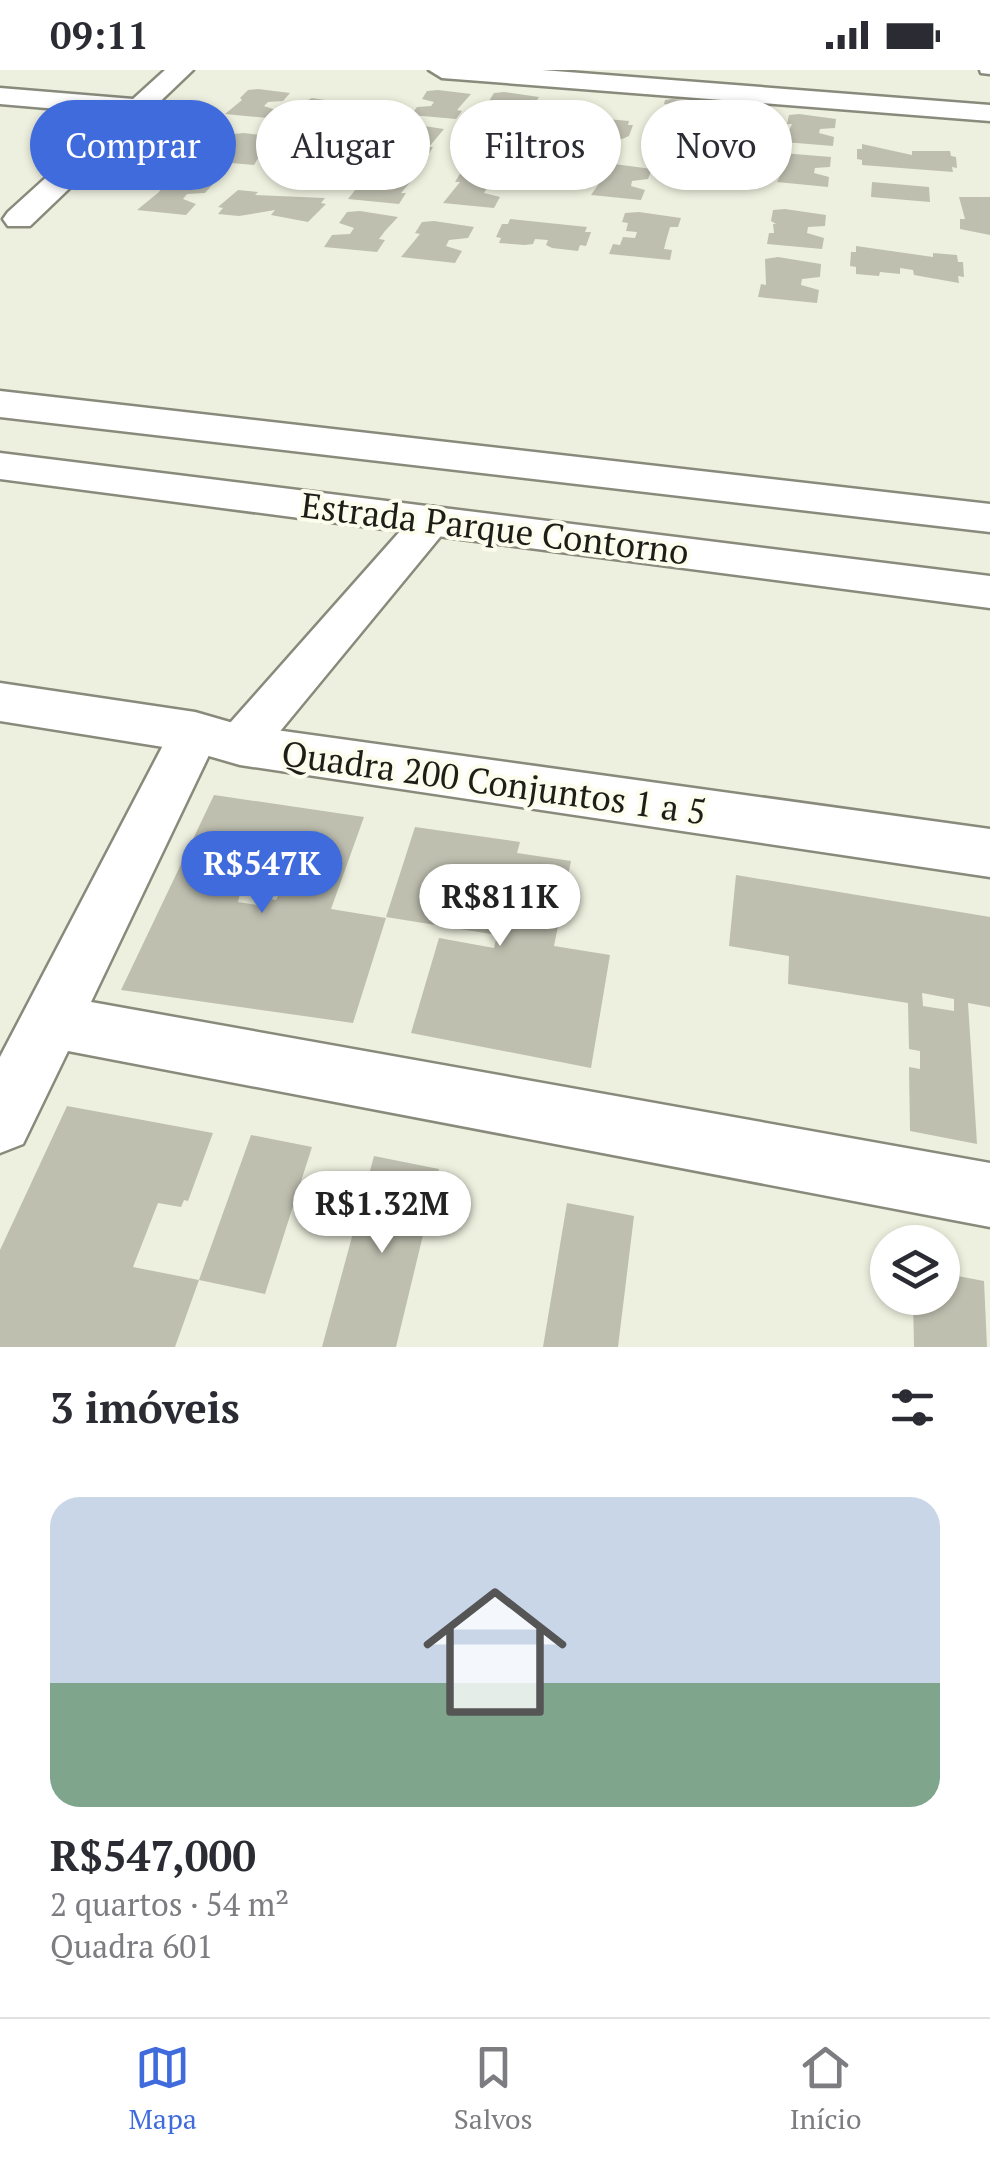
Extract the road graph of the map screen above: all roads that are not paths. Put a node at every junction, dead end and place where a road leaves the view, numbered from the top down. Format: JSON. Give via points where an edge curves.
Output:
{"nodes":[{"id":1,"x":180,"y":70,"type":"edge"},
{"id":2,"x":442,"y":70,"type":"edge"},
{"id":3,"x":0,"y":96,"type":"edge"},
{"id":4,"x":46,"y":100,"type":"edge"},
{"id":5,"x":148,"y":100,"type":"edge"},
{"id":6,"x":990,"y":113,"type":"edge"},
{"id":7,"x":50,"y":190,"type":"edge"},
{"id":8,"x":19,"y":219,"type":"dead end"},
{"id":9,"x":0,"y":404,"type":"edge"},
{"id":10,"x":0,"y":466,"type":"edge"},
{"id":11,"x":616,"y":473,"type":"junction"},
{"id":12,"x":866,"y":504,"type":"junction"},
{"id":13,"x":990,"y":518,"type":"edge"},
{"id":14,"x":434,"y":520,"type":"junction"},
{"id":15,"x":598,"y":540,"type":"junction"},
{"id":16,"x":850,"y":574,"type":"junction"},
{"id":17,"x":990,"y":592,"type":"edge"},
{"id":18,"x":0,"y":702,"type":"edge"},
{"id":19,"x":217,"y":739,"type":"junction"},
{"id":20,"x":990,"y":853,"type":"edge"},
{"id":21,"x":49,"y":1021,"type":"junction"},
{"id":22,"x":0,"y":1123,"type":"edge"},
{"id":23,"x":990,"y":1195,"type":"edge"}],
"edges":[{"from":1,"to":5,"type":"street"},
{"from":2,"to":6,"type":"street"},
{"from":3,"to":4,"type":"street"},
{"from":7,"to":8,"type":"street"},
{"from":9,"to":11,"type":"main road","name":"Estrada Parque Contorno"},
{"from":10,"to":14,"type":"main road","name":"Estrada Parque Contorno"},
{"from":11,"to":12,"type":"main road","name":"Estrada Parque Contorno"},
{"from":11,"to":15,"type":"main road","via":[[632,488],[637,505],[624,525]]},
{"from":12,"to":13,"type":"main road","name":"Estrada Parque Contorno"},
{"from":12,"to":16,"type":"main road","via":[[848,511],[829,533],[830,546]]},
{"from":14,"to":15,"type":"main road","name":"Estrada Parque Contorno"},
{"from":14,"to":19,"type":"street"},
{"from":15,"to":16,"type":"main road","name":"Estrada Parque Contorno"},
{"from":16,"to":17,"type":"main road","name":"Estrada Parque Contorno"},
{"from":18,"to":19,"type":"main road","name":"Quadra 200 Conjuntos 1 a 5"},
{"from":19,"to":20,"type":"main road","name":"Quadra 200 Conjuntos 1 a 5"},
{"from":19,"to":21,"type":"street"},
{"from":21,"to":22,"type":"street"},
{"from":21,"to":23,"type":"street"}]}
